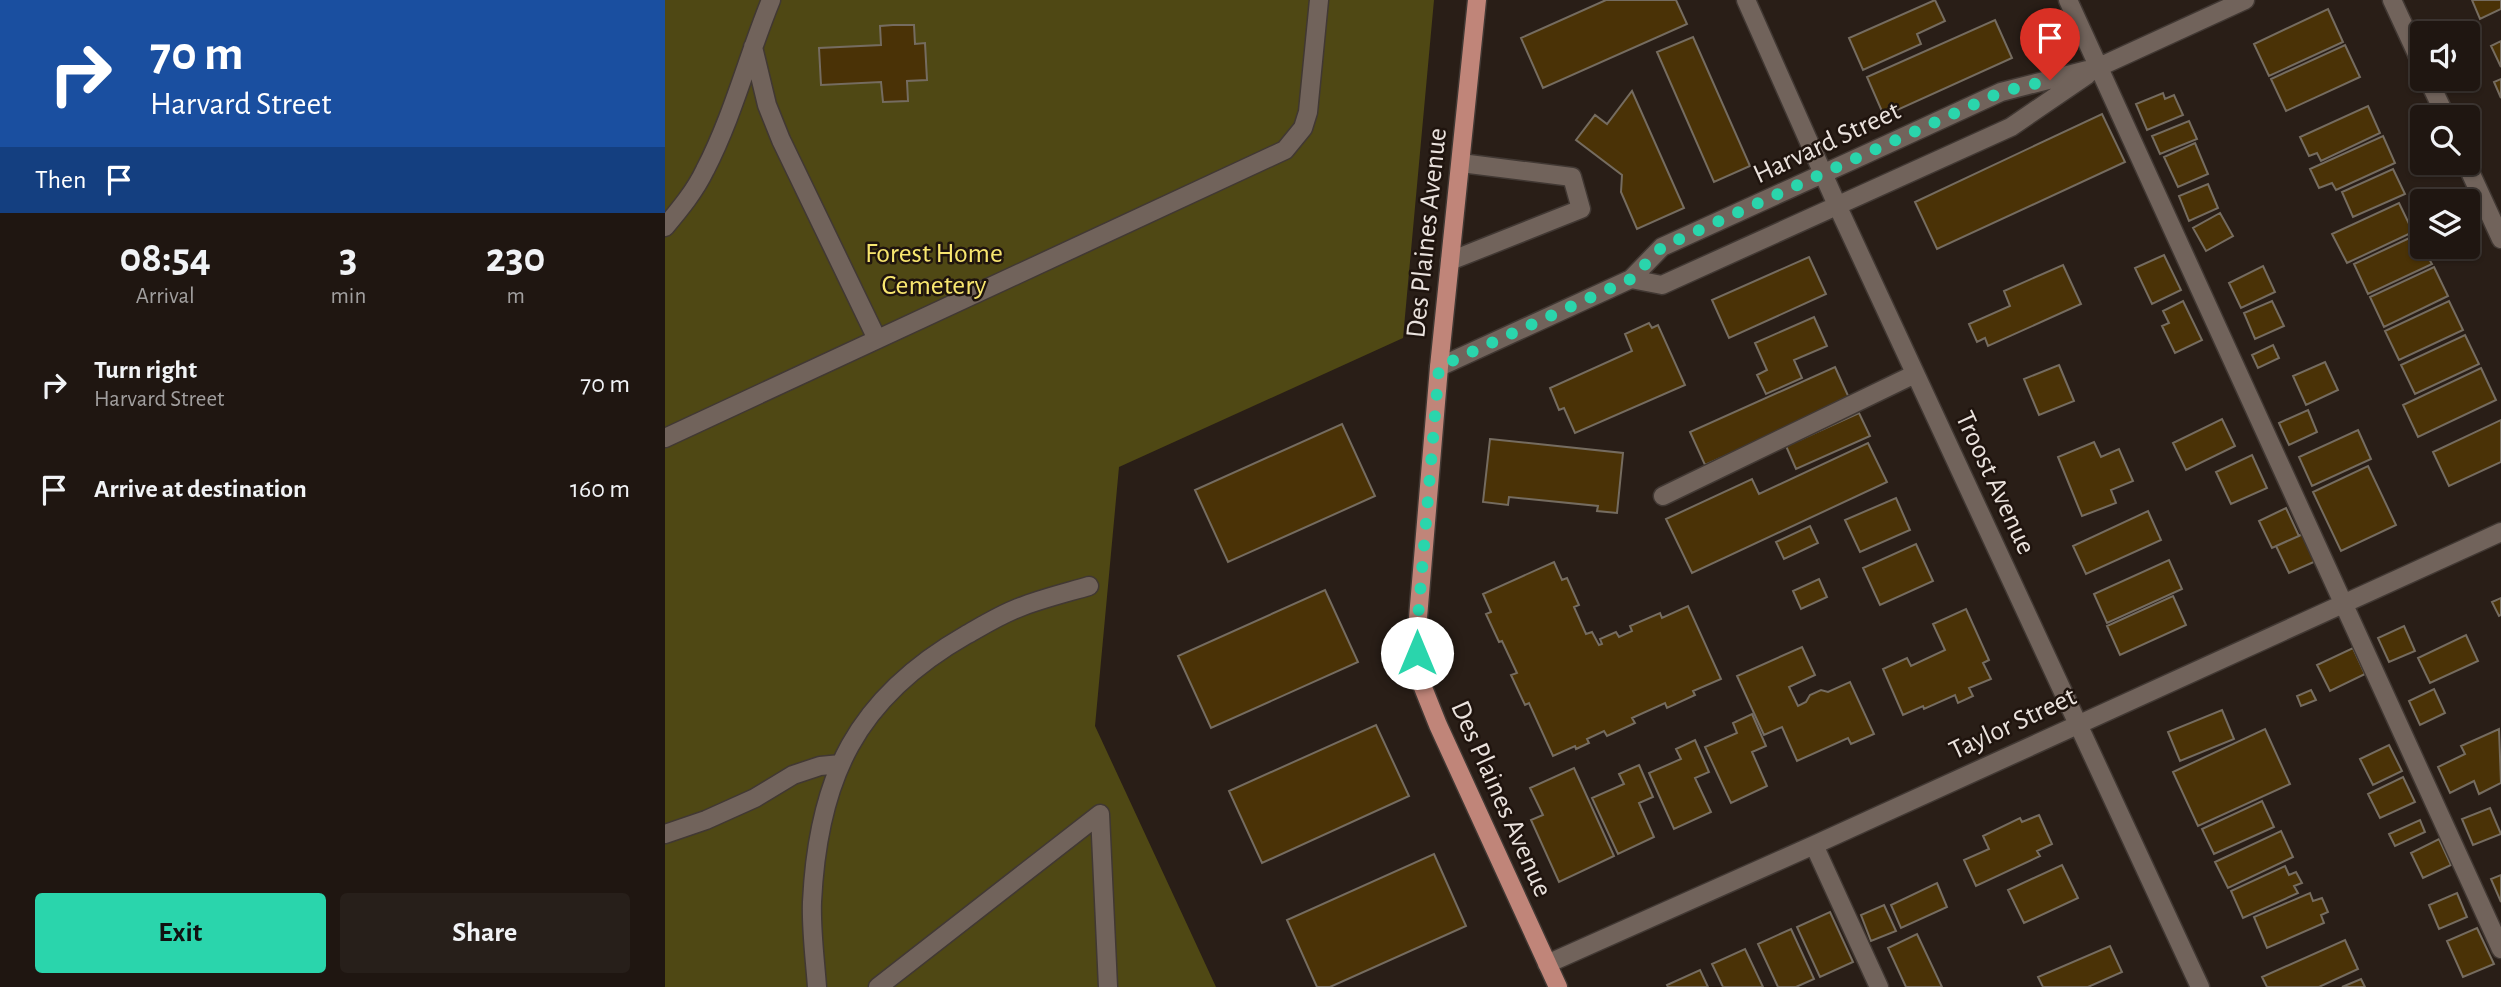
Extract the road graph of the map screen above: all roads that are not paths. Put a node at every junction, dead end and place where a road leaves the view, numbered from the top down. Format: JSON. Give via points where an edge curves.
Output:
{"nodes":[{"id":1,"x":771,"y":0,"type":"edge"},
{"id":2,"x":1319,"y":0,"type":"edge"},
{"id":3,"x":1478,"y":0,"type":"edge"},
{"id":4,"x":1746,"y":0,"type":"edge"},
{"id":5,"x":2068,"y":0,"type":"edge"},
{"id":6,"x":2245,"y":0,"type":"edge"},
{"id":7,"x":2392,"y":0,"type":"edge"},
{"id":8,"x":2410,"y":39,"type":"edge"},
{"id":9,"x":753,"y":47,"type":"junction"},
{"id":10,"x":2099,"y":67,"type":"junction"},
{"id":11,"x":1461,"y":163,"type":"junction"},
{"id":12,"x":1823,"y":174,"type":"junction"},
{"id":13,"x":2472,"y":175,"type":"edge"},
{"id":14,"x":1837,"y":205,"type":"junction"},
{"id":15,"x":665,"y":227,"type":"edge"},
{"id":16,"x":2501,"y":239,"type":"edge"},
{"id":17,"x":1450,"y":261,"type":"junction"},
{"id":18,"x":1631,"y":279,"type":"junction"},
{"id":19,"x":877,"y":339,"type":"junction"},
{"id":20,"x":1439,"y":367,"type":"junction"},
{"id":21,"x":1915,"y":374,"type":"junction"},
{"id":22,"x":665,"y":438,"type":"edge"},
{"id":23,"x":1663,"y":496,"type":"dead end"},
{"id":24,"x":2501,"y":532,"type":"edge"},
{"id":25,"x":1089,"y":586,"type":"dead end"},
{"id":26,"x":2344,"y":604,"type":"junction"},
{"id":27,"x":2077,"y":724,"type":"junction"},
{"id":28,"x":841,"y":764,"type":"junction"},
{"id":29,"x":665,"y":834,"type":"edge"},
{"id":30,"x":1814,"y":845,"type":"junction"},
{"id":31,"x":2501,"y":949,"type":"edge"},
{"id":32,"x":1547,"y":964,"type":"junction"},
{"id":33,"x":817,"y":987,"type":"edge"},
{"id":34,"x":878,"y":987,"type":"edge"},
{"id":35,"x":1108,"y":987,"type":"edge"},
{"id":36,"x":1558,"y":987,"type":"edge"},
{"id":37,"x":1879,"y":987,"type":"edge"},
{"id":38,"x":2200,"y":987,"type":"edge"}],
"edges":[{"from":1,"to":9,"type":"street"},
{"from":2,"to":19,"type":"street","via":[[1308,112],[1303,128],[1285,150]]},
{"from":3,"to":11,"type":"main road","name":"Des Plaines Avenue"},
{"from":4,"to":12,"type":"street","name":"Troost Avenue"},
{"from":5,"to":10,"type":"street"},
{"from":6,"to":10,"type":"street","name":"Harvard Street"},
{"from":7,"to":8,"type":"street"},
{"from":9,"to":15,"type":"street","via":[[705,172]]},
{"from":9,"to":19,"type":"street","via":[[781,140]]},
{"from":10,"to":12,"type":"street","name":"Harvard Street","via":[[2001,92]]},
{"from":10,"to":14,"type":"street","name":"Harvard Street","via":[[2011,127]]},
{"from":10,"to":26,"type":"street"},
{"from":11,"to":17,"type":"main road","name":"Des Plaines Avenue"},
{"from":11,"to":17,"type":"street","via":[[1572,177],[1581,209]]},
{"from":12,"to":14,"type":"street","name":"Troost Avenue"},
{"from":12,"to":18,"type":"street","name":"Harvard Street","via":[[1662,247]]},
{"from":13,"to":16,"type":"street"},
{"from":14,"to":18,"type":"street","name":"Harvard Street","via":[[1662,285]]},
{"from":14,"to":21,"type":"street","name":"Troost Avenue"},
{"from":17,"to":20,"type":"main road","name":"Des Plaines Avenue"},
{"from":18,"to":20,"type":"street","name":"Harvard Street"},
{"from":19,"to":22,"type":"street"},
{"from":20,"to":32,"type":"main road","name":"Des Plaines Avenue","via":[[1416,642],[1422,685]]},
{"from":21,"to":23,"type":"street"},
{"from":21,"to":27,"type":"street","name":"Troost Avenue"},
{"from":24,"to":26,"type":"street","name":"Taylor Street"},
{"from":25,"to":28,"type":"street","via":[[1017,608],[937,651],[881,699]]},
{"from":26,"to":27,"type":"street","name":"Taylor Street"},
{"from":26,"to":31,"type":"street"},
{"from":27,"to":30,"type":"street","name":"Taylor Street"},
{"from":27,"to":38,"type":"street","name":"Troost Avenue"},
{"from":28,"to":29,"type":"street","via":[[793,775],[755,798]]},
{"from":28,"to":33,"type":"street","via":[[826,802],[817,847],[812,904]]},
{"from":30,"to":32,"type":"street","name":"Taylor Street"},
{"from":30,"to":37,"type":"street"},
{"from":32,"to":36,"type":"main road","name":"Des Plaines Avenue"},
{"from":34,"to":35,"type":"street","via":[[1100,814]]}]}
